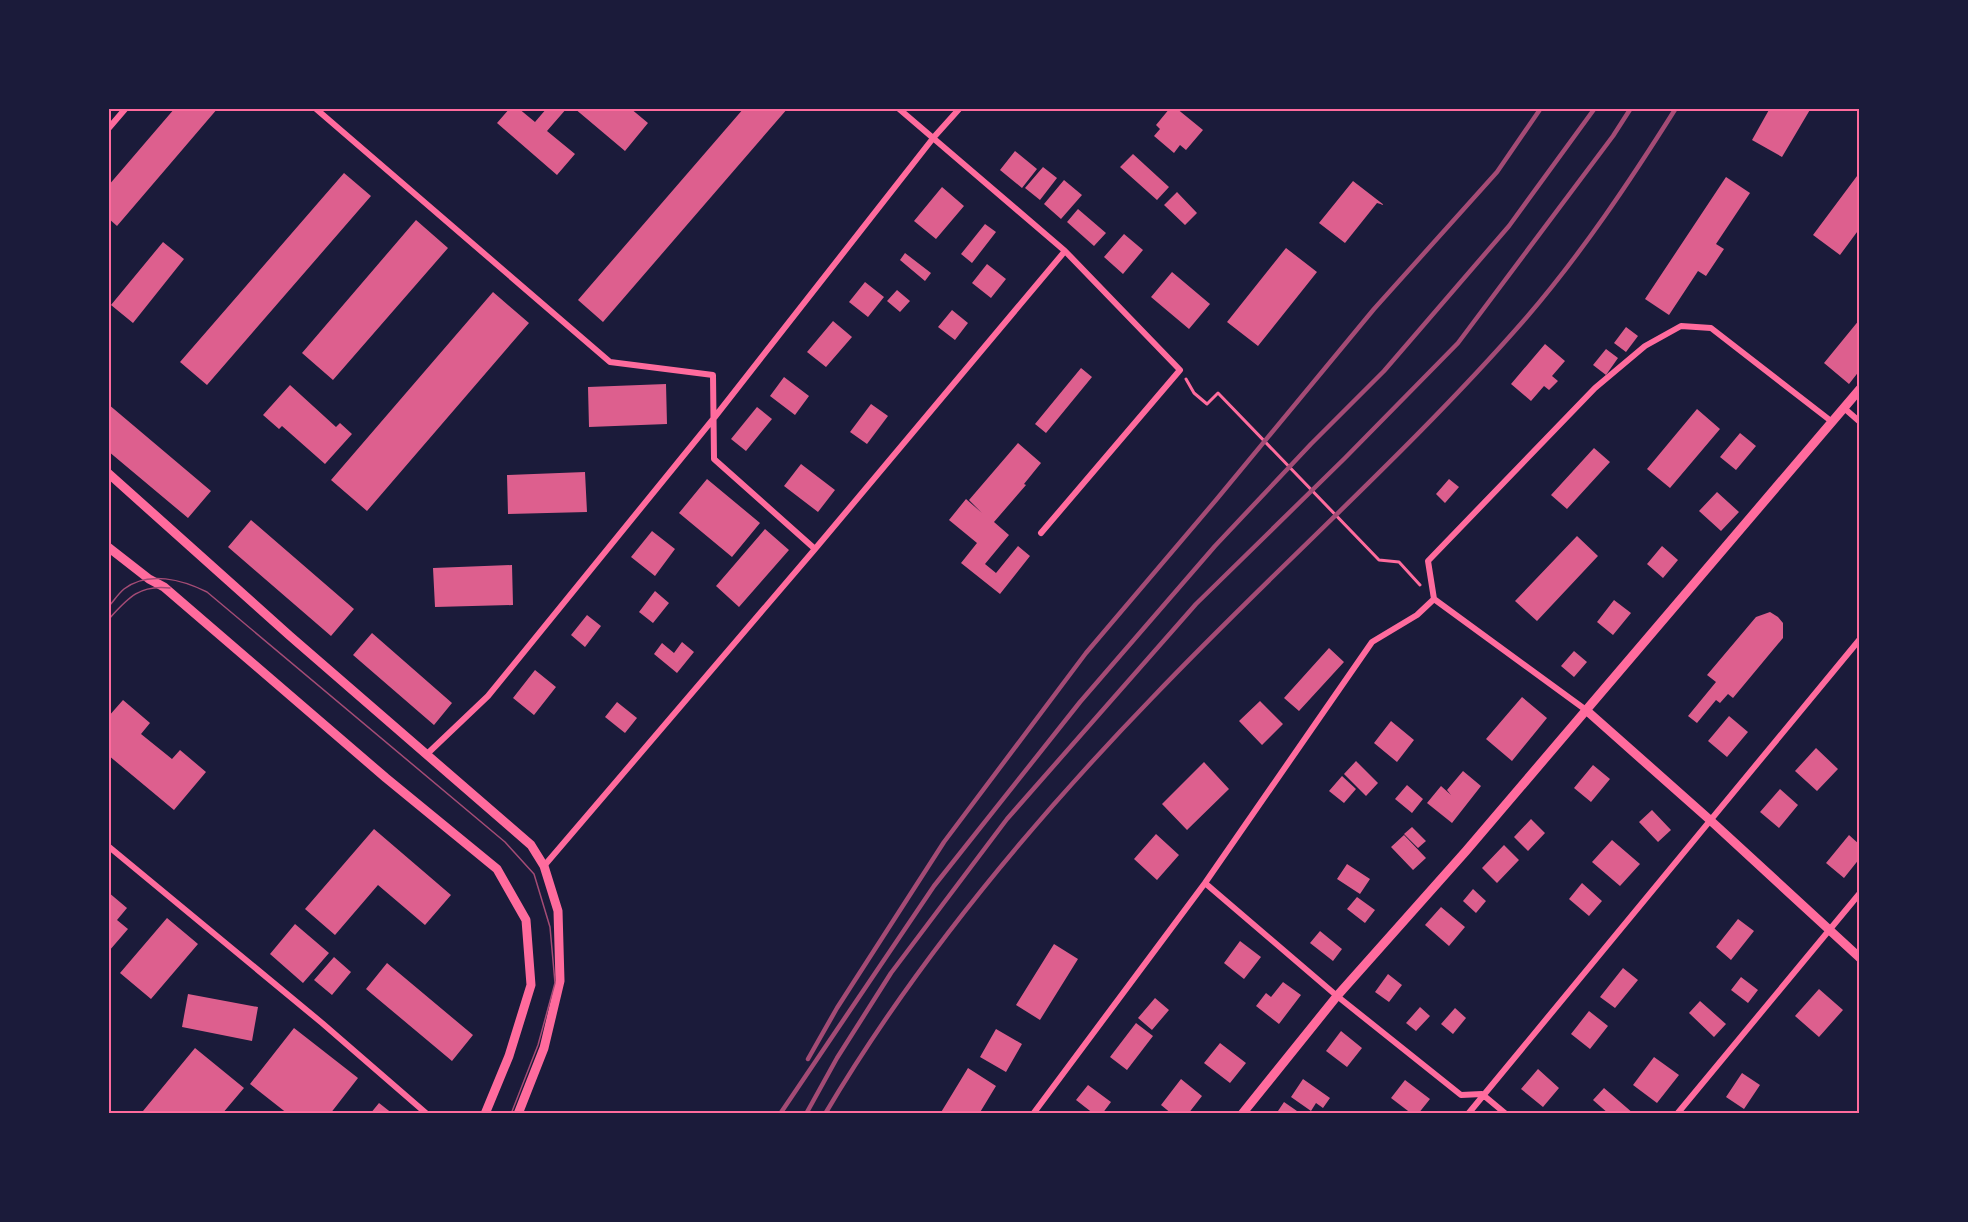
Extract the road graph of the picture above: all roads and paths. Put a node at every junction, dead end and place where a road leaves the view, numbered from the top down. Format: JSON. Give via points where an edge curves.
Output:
{"nodes":[{"id":1,"x":126,"y":108,"type":"edge"},
{"id":2,"x":315,"y":108,"type":"edge"},
{"id":3,"x":898,"y":108,"type":"edge"},
{"id":4,"x":960,"y":108,"type":"edge"},
{"id":5,"x":108,"y":129,"type":"edge"},
{"id":6,"x":934,"y":137,"type":"junction"},
{"id":7,"x":1065,"y":251,"type":"junction"},
{"id":8,"x":1860,"y":389,"type":"edge"},
{"id":9,"x":1194,"y":393,"type":"dead end"},
{"id":10,"x":1844,"y":408,"type":"junction"},
{"id":11,"x":714,"y":418,"type":"junction"},
{"id":12,"x":1831,"y":421,"type":"junction"},
{"id":13,"x":1860,"y":422,"type":"edge"},
{"id":14,"x":108,"y":473,"type":"edge"},
{"id":15,"x":1041,"y":533,"type":"dead end"},
{"id":16,"x":108,"y":547,"type":"edge"},
{"id":17,"x":815,"y":549,"type":"junction"},
{"id":18,"x":1434,"y":599,"type":"junction"},
{"id":19,"x":1860,"y":639,"type":"edge"},
{"id":20,"x":1586,"y":710,"type":"junction"},
{"id":21,"x":426,"y":754,"type":"junction"},
{"id":22,"x":1710,"y":820,"type":"junction"},
{"id":23,"x":108,"y":846,"type":"edge"},
{"id":24,"x":544,"y":866,"type":"junction"},
{"id":25,"x":1205,"y":883,"type":"junction"},
{"id":26,"x":1860,"y":893,"type":"edge"},
{"id":27,"x":1829,"y":930,"type":"junction"},
{"id":28,"x":1860,"y":958,"type":"edge"},
{"id":29,"x":1337,"y":996,"type":"junction"},
{"id":30,"x":1482,"y":1094,"type":"junction"},
{"id":31,"x":427,"y":1114,"type":"edge"},
{"id":32,"x":485,"y":1114,"type":"edge"},
{"id":33,"x":518,"y":1114,"type":"edge"},
{"id":34,"x":1033,"y":1114,"type":"edge"},
{"id":35,"x":1242,"y":1114,"type":"edge"},
{"id":36,"x":1468,"y":1114,"type":"edge"},
{"id":37,"x":1506,"y":1114,"type":"edge"},
{"id":38,"x":1677,"y":1114,"type":"edge"}],
"edges":[{"from":1,"to":5,"type":"street"},
{"from":2,"to":11,"type":"street","via":[[609,362],[713,375]]},
{"from":3,"to":6,"type":"street"},
{"from":4,"to":6,"type":"street"},
{"from":6,"to":7,"type":"street"},
{"from":6,"to":11,"type":"street"},
{"from":7,"to":15,"type":"street","via":[[1180,370]]},
{"from":7,"to":17,"type":"street"},
{"from":8,"to":10,"type":"street"},
{"from":9,"to":18,"type":"path","via":[[1207,404],[1218,393],[1379,560],[1398,562]]},
{"from":10,"to":12,"type":"street"},
{"from":10,"to":13,"type":"street"},
{"from":11,"to":17,"type":"street","via":[[714,459]]},
{"from":11,"to":21,"type":"street","via":[[488,696]]},
{"from":12,"to":18,"type":"street","via":[[1712,328],[1681,326],[1645,346],[1595,388],[1428,561]]},
{"from":12,"to":20,"type":"street"},
{"from":14,"to":21,"type":"street"},
{"from":16,"to":32,"type":"street","via":[[164,587],[497,868],[525,920],[531,985],[509,1056]]},
{"from":17,"to":24,"type":"street"},
{"from":18,"to":20,"type":"street"},
{"from":18,"to":25,"type":"street","via":[[1417,615],[1372,642]]},
{"from":19,"to":22,"type":"street"},
{"from":20,"to":22,"type":"street"},
{"from":20,"to":29,"type":"street"},
{"from":21,"to":24,"type":"street","via":[[531,845]]},
{"from":22,"to":27,"type":"street"},
{"from":22,"to":30,"type":"street"},
{"from":23,"to":31,"type":"street"},
{"from":24,"to":33,"type":"street","via":[[558,911],[560,981],[544,1048]]},
{"from":25,"to":29,"type":"street"},
{"from":25,"to":34,"type":"street"},
{"from":26,"to":27,"type":"street"},
{"from":27,"to":28,"type":"street"},
{"from":27,"to":38,"type":"street"},
{"from":29,"to":30,"type":"street","via":[[1461,1095]]},
{"from":29,"to":35,"type":"street"},
{"from":30,"to":36,"type":"street"},
{"from":30,"to":37,"type":"street"}]}
